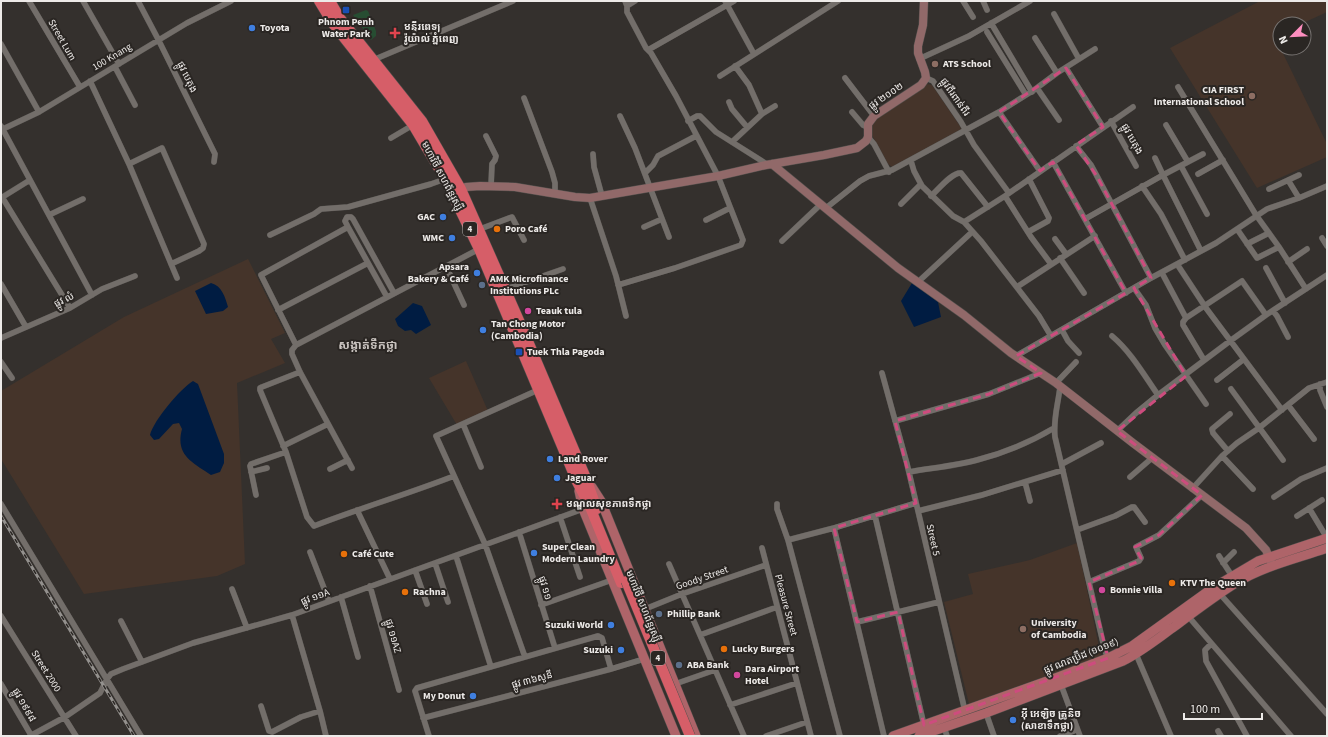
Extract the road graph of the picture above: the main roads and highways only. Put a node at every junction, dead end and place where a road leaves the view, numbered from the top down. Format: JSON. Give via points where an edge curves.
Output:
{"nodes":[{"id":1,"x":319,"y":1,"type":"edge"},
{"id":2,"x":330,"y":1,"type":"edge"},
{"id":3,"x":483,"y":247,"type":"junction"},
{"id":4,"x":581,"y":480,"type":"junction"},
{"id":5,"x":1327,"y":538,"type":"edge"},
{"id":6,"x":1327,"y":548,"type":"edge"},
{"id":7,"x":1271,"y":561,"type":"junction"},
{"id":8,"x":620,"y":581,"type":"junction"},
{"id":9,"x":1059,"y":681,"type":"junction"},
{"id":10,"x":677,"y":688,"type":"junction"},
{"id":11,"x":661,"y":699,"type":"junction"},
{"id":12,"x":945,"y":732,"type":"edge"},
{"id":13,"x":676,"y":736,"type":"edge"},
{"id":14,"x":683,"y":736,"type":"edge"},
{"id":15,"x":690,"y":736,"type":"edge"},
{"id":16,"x":696,"y":736,"type":"edge"},
{"id":17,"x":893,"y":736,"type":"edge"},
{"id":18,"x":920,"y":736,"type":"edge"}],
"edges":[{"from":1,"to":3,"type":"highway","name":"មហាវិថី សហព័ន្ធរុស្ស៊ី","number":"4","via":[[333,24],[413,125]]},
{"from":2,"to":3,"type":"highway","name":"មហាវិថី សហព័ន្ធរុស្ស៊ី","number":"4","via":[[340,18],[422,121],[461,189],[480,229]]},
{"from":3,"to":4,"type":"highway","name":"មហាវិថី សហព័ន្ធរុស្ស៊ី","number":"4","via":[[538,390]]},
{"from":3,"to":4,"type":"highway","name":"មហាវិថី សហព័ន្ធរុស្ស៊ី","number":"4","via":[[506,289]]},
{"from":4,"to":8,"type":"highway","name":"មហាវិថី សហព័ន្ធរុស្ស៊ី","number":"4"},
{"from":4,"to":8,"type":"main road","name":"មហាវិថី សហព័ន្ធរុស្ស៊ី","via":[[584,509]]},
{"from":4,"to":10,"type":"main road","name":"មហាវិថី សហព័ន្ធរុស្ស៊ី","via":[[601,501]]},
{"from":5,"to":7,"type":"main road","name":"ផ្លូវ ណតប្រ៊ីដ (១០១៩)"},
{"from":6,"to":7,"type":"main road","name":"ផ្លូវ ណតប្រ៊ីដ (១០១៩)"},
{"from":7,"to":9,"type":"main road","name":"ផ្លូវ ណតប្រ៊ីដ (១០១៩)","via":[[1136,654],[1110,666]]},
{"from":7,"to":9,"type":"main road","name":"ផ្លូវ ណតប្រ៊ីដ (១០១៩)","via":[[1258,561],[1177,613],[1132,646]]},
{"from":8,"to":11,"type":"main road","name":"មហាវិថី សហព័ន្ធរុស្ស៊ី","via":[[644,659]]},
{"from":8,"to":14,"type":"highway","number":"4"},
{"from":8,"to":15,"type":"highway","number":"4","bridge":true},
{"from":9,"to":12,"type":"main road","name":"ផ្លូវ ណតប្រ៊ីដ (១០១៩)"},
{"from":9,"to":17,"type":"main road","name":"ផ្លូវ ណតប្រ៊ីដ (១០១៩)"},
{"from":10,"to":11,"type":"main road","via":[[676,698],[672,702]]},
{"from":10,"to":16,"type":"main road","name":"មហាវិថី សហព័ន្ធរុស្ស៊ី"},
{"from":11,"to":13,"type":"main road","name":"មហាវិថី សហព័ន្ធរុស្ស៊ី"},
{"from":12,"to":18,"type":"main road","name":"ផ្លូវ ណតប្រ៊ីដ (១០១៩)"}]}
